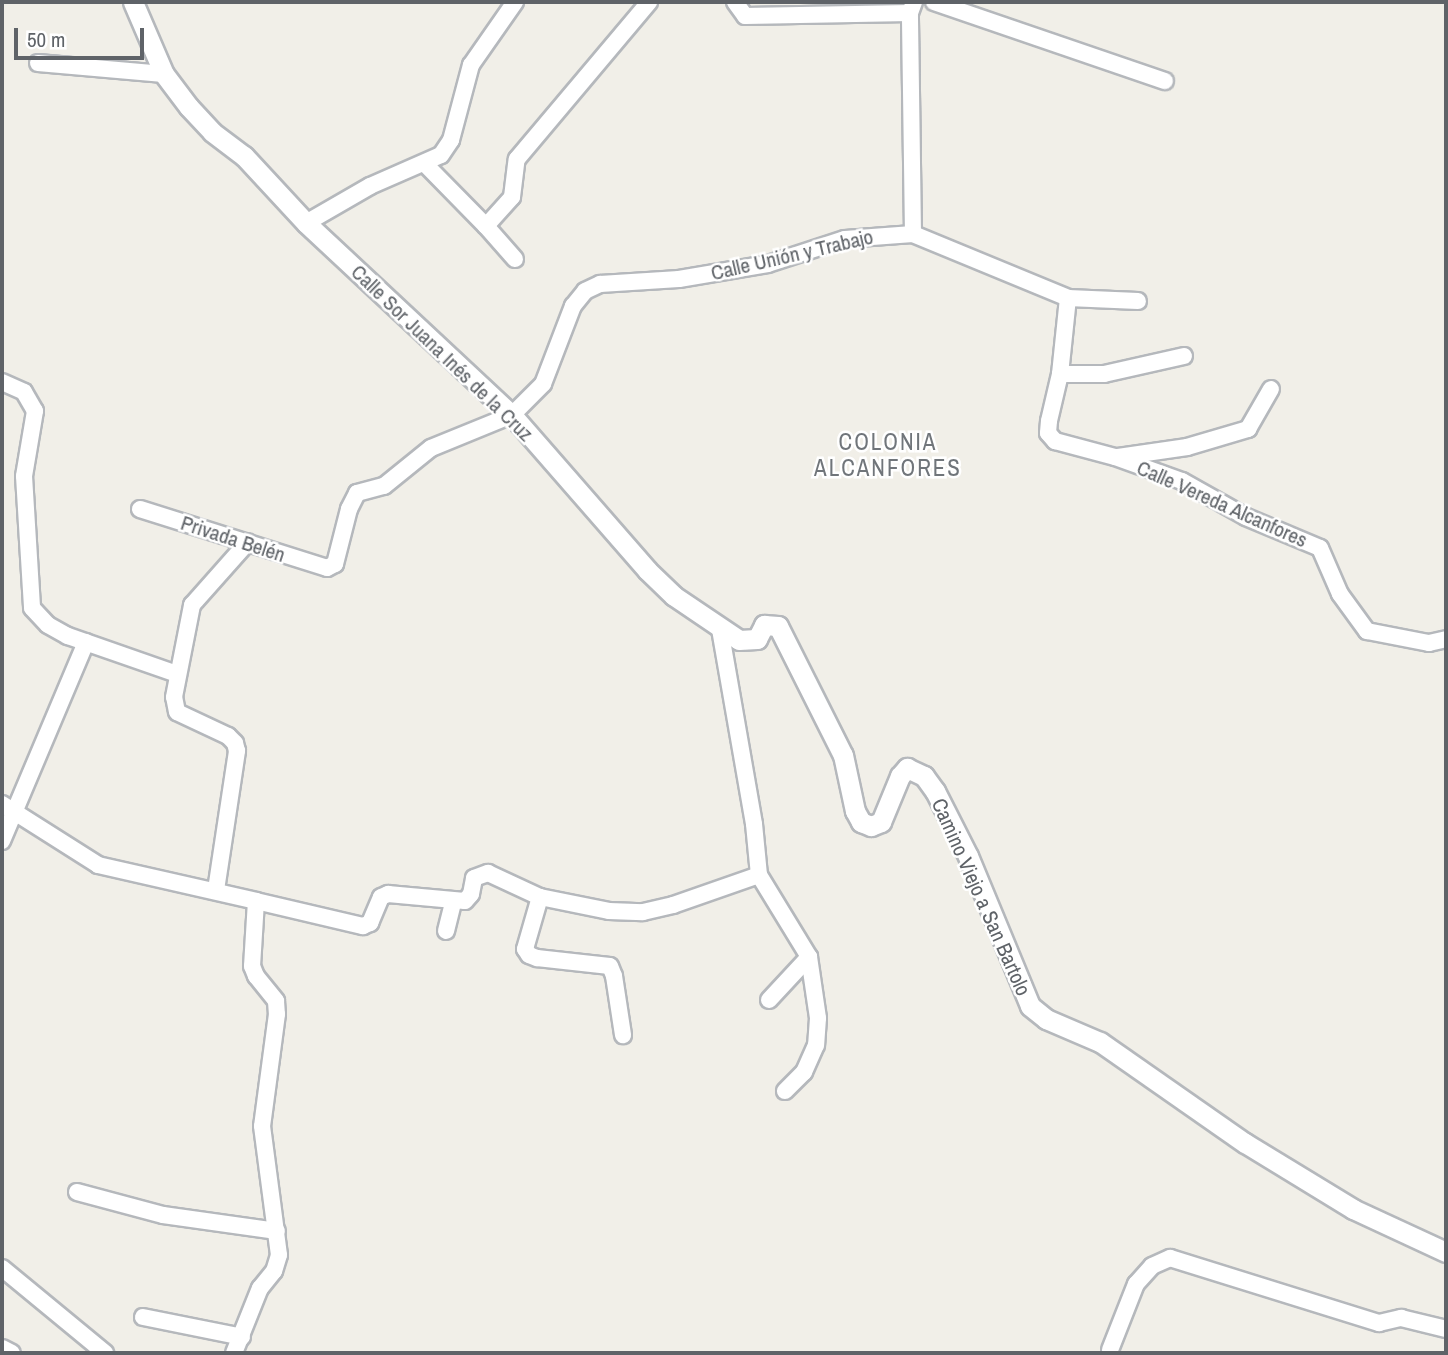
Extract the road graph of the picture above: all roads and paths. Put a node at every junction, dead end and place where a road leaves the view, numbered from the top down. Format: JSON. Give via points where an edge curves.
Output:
{"nodes":[{"id":1,"x":133,"y":2,"type":"edge"},
{"id":2,"x":515,"y":2,"type":"edge"},
{"id":3,"x":649,"y":2,"type":"edge"},
{"id":4,"x":735,"y":2,"type":"edge"},
{"id":5,"x":934,"y":2,"type":"edge"},
{"id":6,"x":912,"y":7,"type":"edge"},
{"id":7,"x":38,"y":63,"type":"dead end"},
{"id":8,"x":164,"y":74,"type":"junction"},
{"id":9,"x":1165,"y":81,"type":"dead end"},
{"id":10,"x":425,"y":164,"type":"junction"},
{"id":11,"x":306,"y":223,"type":"junction"},
{"id":12,"x":486,"y":226,"type":"junction"},
{"id":13,"x":913,"y":234,"type":"junction"},
{"id":14,"x":515,"y":259,"type":"dead end"},
{"id":15,"x":1068,"y":298,"type":"junction"},
{"id":16,"x":1138,"y":301,"type":"dead end"},
{"id":17,"x":1184,"y":356,"type":"dead end"},
{"id":18,"x":1060,"y":374,"type":"junction"},
{"id":19,"x":2,"y":382,"type":"edge"},
{"id":20,"x":1271,"y":389,"type":"dead end"},
{"id":21,"x":512,"y":415,"type":"junction"},
{"id":22,"x":1115,"y":457,"type":"junction"},
{"id":23,"x":140,"y":509,"type":"dead end"},
{"id":24,"x":248,"y":542,"type":"junction"},
{"id":25,"x":720,"y":629,"type":"junction"},
{"id":26,"x":1446,"y":639,"type":"edge"},
{"id":27,"x":86,"y":642,"type":"junction"},
{"id":28,"x":177,"y":674,"type":"junction"},
{"id":29,"x":8,"y":807,"type":"edge"},
{"id":30,"x":2,"y":841,"type":"edge"},
{"id":31,"x":758,"y":874,"type":"junction"},
{"id":32,"x":216,"y":890,"type":"junction"},
{"id":33,"x":540,"y":897,"type":"junction"},
{"id":34,"x":257,"y":901,"type":"junction"},
{"id":35,"x":453,"y":902,"type":"junction"},
{"id":36,"x":446,"y":931,"type":"dead end"},
{"id":37,"x":808,"y":957,"type":"junction"},
{"id":38,"x":769,"y":1000,"type":"dead end"},
{"id":39,"x":623,"y":1035,"type":"dead end"},
{"id":40,"x":785,"y":1091,"type":"dead end"},
{"id":41,"x":77,"y":1192,"type":"dead end"},
{"id":42,"x":277,"y":1231,"type":"junction"},
{"id":43,"x":1446,"y":1252,"type":"edge"},
{"id":44,"x":2,"y":1268,"type":"edge"},
{"id":45,"x":142,"y":1317,"type":"dead end"},
{"id":46,"x":1446,"y":1329,"type":"edge"},
{"id":47,"x":242,"y":1337,"type":"junction"},
{"id":48,"x":2,"y":1348,"type":"edge"},
{"id":49,"x":1110,"y":1350,"type":"dead end"},
{"id":50,"x":12,"y":1353,"type":"edge"},
{"id":51,"x":105,"y":1353,"type":"edge"},
{"id":52,"x":233,"y":1353,"type":"edge"}],
"edges":[{"from":1,"to":8,"type":"street","name":"Calle Sor Juana Inés de la Cruz"},
{"from":2,"to":10,"type":"street","via":[[471,65],[451,140],[441,155]]},
{"from":3,"to":12,"type":"street","via":[[517,159],[512,197]]},
{"from":4,"to":6,"type":"street","via":[[745,16]]},
{"from":5,"to":9,"type":"street"},
{"from":6,"to":13,"type":"street"},
{"from":7,"to":8,"type":"street"},
{"from":8,"to":11,"type":"street","name":"Calle Sor Juana Inés de la Cruz","via":[[212,132],[244,156]]},
{"from":10,"to":11,"type":"street","via":[[370,186]]},
{"from":10,"to":12,"type":"street"},
{"from":11,"to":21,"type":"street","name":"Calle Sor Juana Inés de la Cruz"},
{"from":12,"to":14,"type":"street"},
{"from":13,"to":15,"type":"street"},
{"from":13,"to":21,"type":"street","name":"Calle Unión y Trabajo","via":[[845,239],[768,264],[679,279],[600,284],[585,291],[573,306],[544,384]]},
{"from":15,"to":16,"type":"street"},
{"from":15,"to":18,"type":"street","name":"Calle Vereda Alcanfores"},
{"from":17,"to":18,"type":"street","via":[[1104,374]]},
{"from":18,"to":22,"type":"street","name":"Calle Vereda Alcanfores","via":[[1048,433],[1055,441]]},
{"from":19,"to":27,"type":"street","via":[[24,392],[35,411],[24,476],[32,608],[48,625]]},
{"from":20,"to":22,"type":"street","via":[[1248,429],[1187,447]]},
{"from":21,"to":24,"type":"street","name":"Privada Belén","via":[[431,448],[384,485],[357,493],[335,564],[327,568]]},
{"from":21,"to":25,"type":"street","name":"Calle Sor Juana Inés de la Cruz","via":[[647,570]]},
{"from":22,"to":26,"type":"street","name":"Calle Vereda Alcanfores","via":[[1182,481],[1246,517],[1320,548],[1340,594],[1367,631],[1429,643]]},
{"from":23,"to":24,"type":"street","name":"Privada Belén"},
{"from":24,"to":28,"type":"street","via":[[192,605]]},
{"from":25,"to":31,"type":"street","via":[[754,824]]},
{"from":25,"to":43,"type":"street","name":"Camino Viejo a San Bartolo","via":[[739,640],[752,641],[764,625],[778,626],[843,755],[861,822],[871,826],[881,822],[907,768],[923,776],[968,856],[1030,1006],[1046,1019],[1100,1042],[1245,1143],[1353,1209]]},
{"from":27,"to":28,"type":"street"},
{"from":27,"to":29,"type":"street"},
{"from":28,"to":32,"type":"street","via":[[177,712],[228,736],[237,751]]},
{"from":29,"to":30,"type":"street"},
{"from":29,"to":32,"type":"street","via":[[98,865]]},
{"from":31,"to":33,"type":"street","via":[[643,912],[609,911]]},
{"from":31,"to":37,"type":"street"},
{"from":32,"to":34,"type":"street"},
{"from":33,"to":35,"type":"street","via":[[488,873],[474,878],[465,901]]},
{"from":33,"to":39,"type":"street","via":[[526,949],[529,955],[610,966]]},
{"from":34,"to":35,"type":"street","via":[[363,926],[370,923],[381,898],[388,894]]},
{"from":34,"to":42,"type":"street","via":[[252,966],[276,1001],[277,1014],[262,1126]]},
{"from":35,"to":36,"type":"street"},
{"from":37,"to":38,"type":"street"},
{"from":37,"to":40,"type":"street","via":[[818,1018],[817,1045],[804,1072]]},
{"from":41,"to":42,"type":"street","via":[[163,1215]]},
{"from":42,"to":47,"type":"street","via":[[279,1255],[274,1271],[260,1288]]},
{"from":44,"to":51,"type":"street"},
{"from":45,"to":47,"type":"street"},
{"from":46,"to":49,"type":"street","via":[[1402,1318],[1379,1323],[1170,1258],[1152,1266],[1136,1284]]},
{"from":47,"to":52,"type":"street"},
{"from":48,"to":50,"type":"street"}]}
